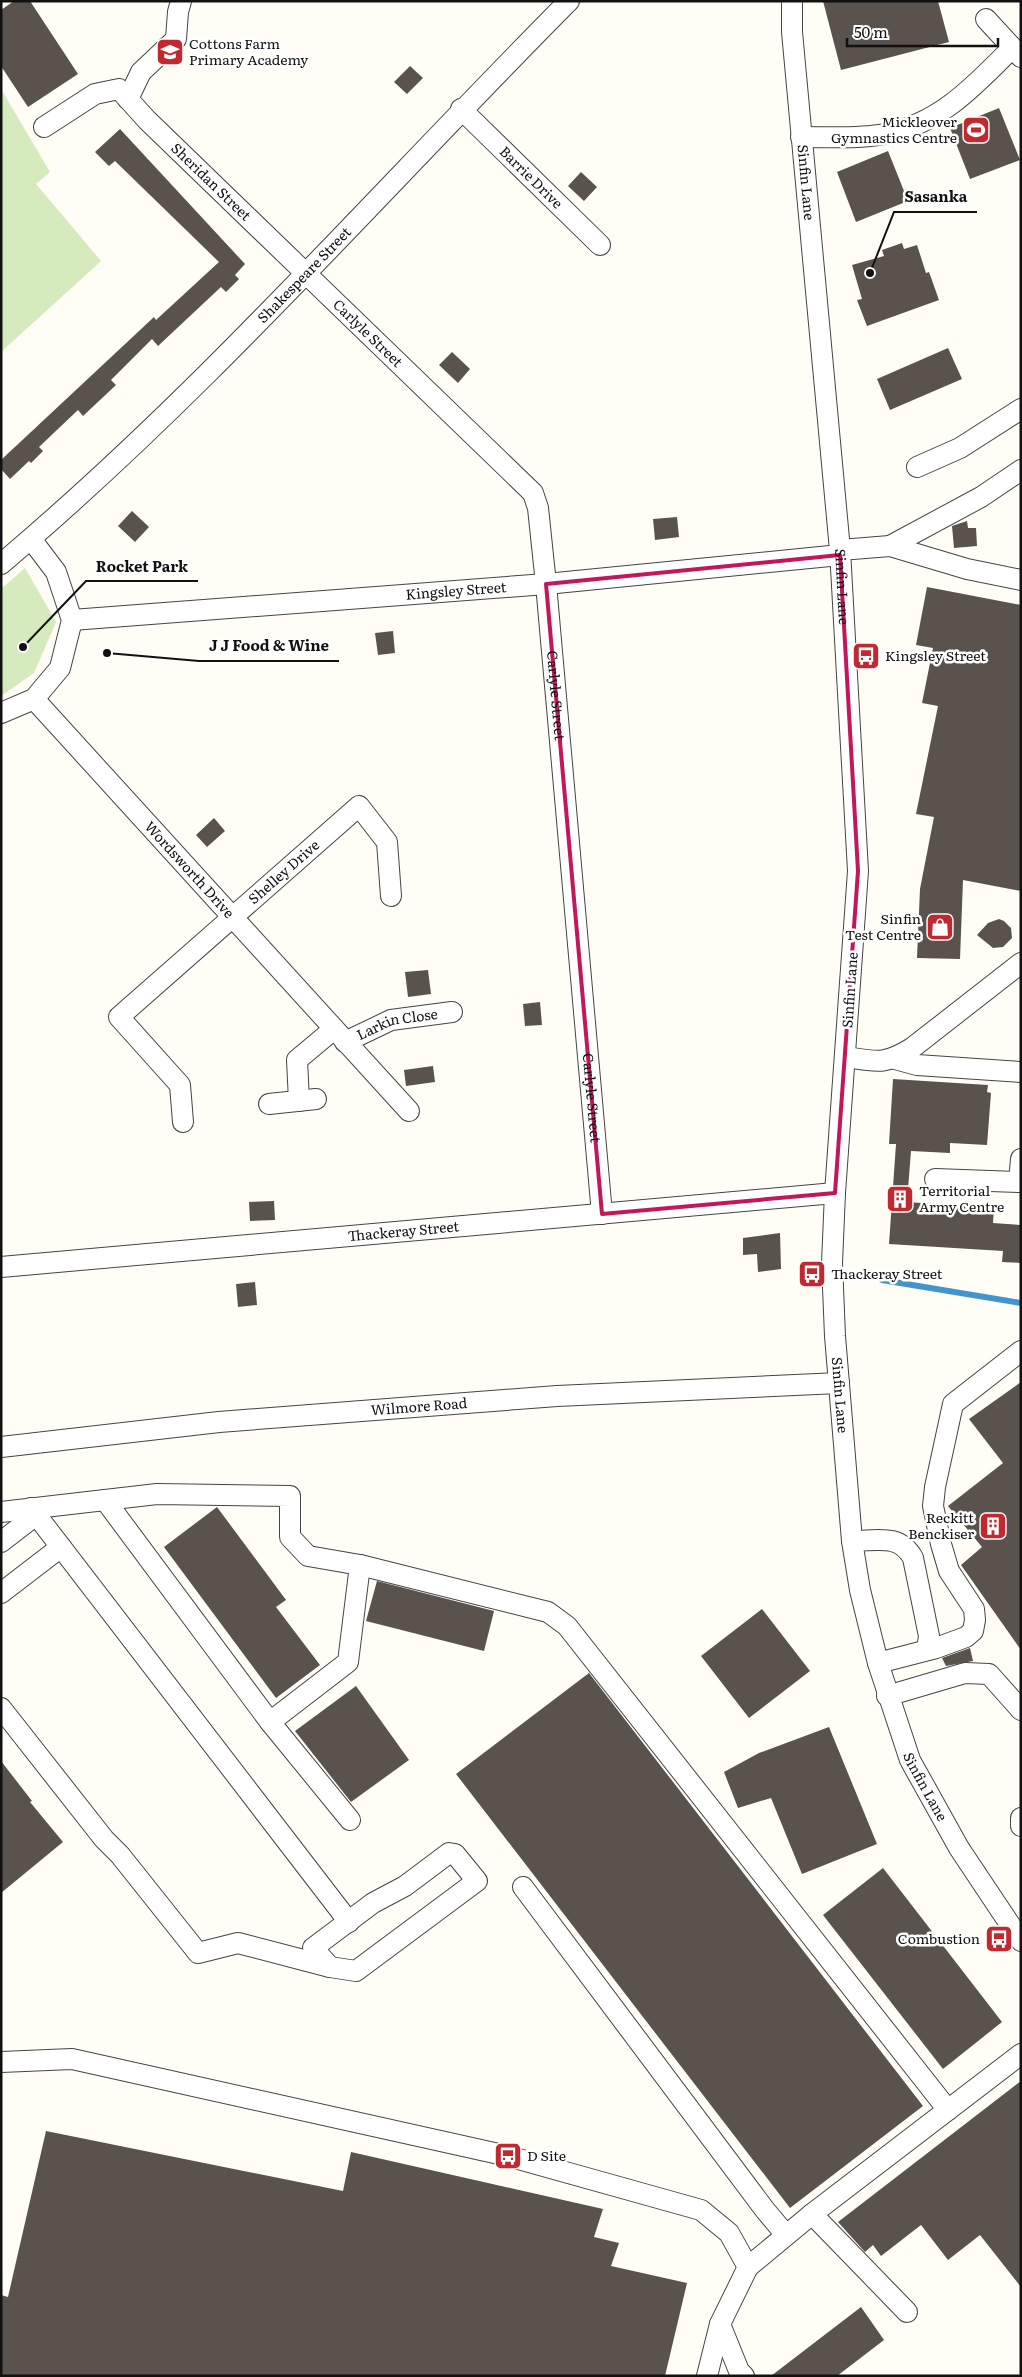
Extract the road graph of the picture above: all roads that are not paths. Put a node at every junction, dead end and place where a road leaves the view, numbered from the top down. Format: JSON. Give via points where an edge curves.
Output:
{"nodes":[{"id":1,"x":182,"y":1,"type":"edge"},
{"id":2,"x":569,"y":1,"type":"edge"},
{"id":3,"x":792,"y":1,"type":"edge"},
{"id":4,"x":986,"y":19,"type":"dead end"},
{"id":5,"x":1017,"y":52,"type":"edge"},
{"id":6,"x":123,"y":94,"type":"junction"},
{"id":7,"x":461,"y":109,"type":"junction"},
{"id":8,"x":44,"y":127,"type":"dead end"},
{"id":9,"x":801,"y":137,"type":"junction"},
{"id":10,"x":600,"y":245,"type":"dead end"},
{"id":11,"x":306,"y":273,"type":"junction"},
{"id":12,"x":1021,"y":409,"type":"edge"},
{"id":13,"x":917,"y":467,"type":"dead end"},
{"id":14,"x":1021,"y":470,"type":"edge"},
{"id":15,"x":31,"y":539,"type":"junction"},
{"id":16,"x":890,"y":546,"type":"junction"},
{"id":17,"x":840,"y":552,"type":"junction"},
{"id":18,"x":1,"y":564,"type":"edge"},
{"id":19,"x":1021,"y":580,"type":"edge"},
{"id":20,"x":546,"y":584,"type":"junction"},
{"id":21,"x":72,"y":620,"type":"junction"},
{"id":22,"x":34,"y":699,"type":"junction"},
{"id":23,"x":1,"y":713,"type":"edge"},
{"id":24,"x":391,"y":896,"type":"dead end"},
{"id":25,"x":232,"y":917,"type":"junction"},
{"id":26,"x":1019,"y":969,"type":"edge"},
{"id":27,"x":452,"y":1012,"type":"dead end"},
{"id":28,"x":339,"y":1036,"type":"junction"},
{"id":29,"x":846,"y":1057,"type":"junction"},
{"id":30,"x":894,"y":1059,"type":"junction"},
{"id":31,"x":1021,"y":1072,"type":"edge"},
{"id":32,"x":268,"y":1104,"type":"dead end"},
{"id":33,"x":409,"y":1111,"type":"dead end"},
{"id":34,"x":183,"y":1122,"type":"dead end"},
{"id":35,"x":1021,"y":1159,"type":"edge"},
{"id":36,"x":935,"y":1179,"type":"dead end"},
{"id":37,"x":835,"y":1194,"type":"junction"},
{"id":38,"x":602,"y":1214,"type":"junction"},
{"id":39,"x":1,"y":1267,"type":"edge"},
{"id":40,"x":1021,"y":1351,"type":"edge"},
{"id":41,"x":839,"y":1383,"type":"junction"},
{"id":42,"x":1,"y":1447,"type":"edge"},
{"id":43,"x":105,"y":1500,"type":"junction"},
{"id":44,"x":1,"y":1512,"type":"edge"},
{"id":45,"x":33,"y":1512,"type":"junction"},
{"id":46,"x":852,"y":1541,"type":"junction"},
{"id":47,"x":1,"y":1542,"type":"edge"},
{"id":48,"x":61,"y":1548,"type":"junction"},
{"id":49,"x":360,"y":1565,"type":"junction"},
{"id":50,"x":1,"y":1593,"type":"edge"},
{"id":51,"x":927,"y":1650,"type":"junction"},
{"id":52,"x":878,"y":1663,"type":"junction"},
{"id":53,"x":887,"y":1696,"type":"junction"},
{"id":54,"x":1,"y":1708,"type":"edge"},
{"id":55,"x":1021,"y":1710,"type":"edge"},
{"id":56,"x":270,"y":1722,"type":"junction"},
{"id":57,"x":1021,"y":1818,"type":"edge"},
{"id":58,"x":350,"y":1820,"type":"dead end"},
{"id":59,"x":1021,"y":1826,"type":"edge"},
{"id":60,"x":523,"y":1887,"type":"dead end"},
{"id":61,"x":349,"y":1922,"type":"junction"},
{"id":62,"x":1021,"y":1941,"type":"edge"},
{"id":63,"x":330,"y":1967,"type":"junction"},
{"id":64,"x":1021,"y":2054,"type":"edge"},
{"id":65,"x":1,"y":2062,"type":"edge"},
{"id":66,"x":948,"y":2110,"type":"junction"},
{"id":67,"x":812,"y":2214,"type":"junction"},
{"id":68,"x":786,"y":2235,"type":"junction"},
{"id":69,"x":748,"y":2267,"type":"junction"},
{"id":70,"x":907,"y":2312,"type":"dead end"},
{"id":71,"x":720,"y":2324,"type":"junction"},
{"id":72,"x":708,"y":2376,"type":"edge"},
{"id":73,"x":744,"y":2376,"type":"edge"}],
"edges":[{"from":1,"to":6,"type":"street","via":[[176,39]]},
{"from":2,"to":7,"type":"street","name":"Shakespeare Street"},
{"from":3,"to":9,"type":"street","name":"Sinfin Lane"},
{"from":4,"to":5,"type":"street"},
{"from":5,"to":9,"type":"street","via":[[964,96],[913,127],[866,136]]},
{"from":6,"to":8,"type":"street","via":[[95,94]]},
{"from":6,"to":11,"type":"street","name":"Sheridan Street"},
{"from":7,"to":10,"type":"street","name":"Barrie Drive"},
{"from":7,"to":11,"type":"street","name":"Shakespeare Street"},
{"from":9,"to":17,"type":"street","name":"Sinfin Lane"},
{"from":11,"to":15,"type":"street","name":"Shakespeare Street","via":[[129,450]]},
{"from":11,"to":20,"type":"street","name":"Carlyle Street","via":[[533,493],[538,508]]},
{"from":12,"to":13,"type":"street","via":[[960,448]]},
{"from":14,"to":16,"type":"street","via":[[981,497]]},
{"from":15,"to":18,"type":"street","name":"Shakespeare Street"},
{"from":15,"to":21,"type":"street","via":[[56,572]]},
{"from":16,"to":17,"type":"street","name":"Kingsley Street"},
{"from":16,"to":19,"type":"street","via":[[967,569]]},
{"from":17,"to":20,"type":"street","name":"Kingsley Street"},
{"from":17,"to":29,"type":"street","name":"Sinfin Lane","via":[[858,871]]},
{"from":20,"to":21,"type":"street","name":"Kingsley Street"},
{"from":20,"to":38,"type":"street","name":"Carlyle Street"},
{"from":21,"to":22,"type":"street","via":[[60,668]]},
{"from":22,"to":23,"type":"street"},
{"from":22,"to":25,"type":"street","name":"Wordsworth Drive"},
{"from":24,"to":25,"type":"street","name":"Shelley Drive","via":[[388,842],[359,806]]},
{"from":25,"to":28,"type":"street","name":"Wordsworth Drive"},
{"from":25,"to":34,"type":"street","name":"Shelley Drive","via":[[119,1017],[180,1085]]},
{"from":26,"to":30,"type":"street"},
{"from":27,"to":28,"type":"street","name":"Larkin Close","via":[[391,1020]]},
{"from":28,"to":32,"type":"street","name":"Larkin Close","via":[[297,1060],[307,1100]]},
{"from":28,"to":33,"type":"street","name":"Wordsworth Drive"},
{"from":29,"to":30,"type":"street","via":[[881,1062]]},
{"from":29,"to":37,"type":"street","name":"Sinfin Lane"},
{"from":30,"to":31,"type":"street","via":[[918,1066]]},
{"from":35,"to":36,"type":"street","via":[[1019,1182]]},
{"from":37,"to":38,"type":"street","name":"Thackeray Street"},
{"from":37,"to":41,"type":"street","name":"Sinfin Lane","via":[[832,1263]]},
{"from":38,"to":39,"type":"street","name":"Thackeray Street"},
{"from":40,"to":51,"type":"street","via":[[954,1404],[933,1506],[950,1571],[974,1609],[975,1620],[973,1631],[966,1637]]},
{"from":41,"to":42,"type":"street","name":"Wilmore Road","via":[[497,1401],[219,1422]]},
{"from":41,"to":46,"type":"street","name":"Sinfin Lane"},
{"from":43,"to":45,"type":"street"},
{"from":43,"to":49,"type":"street","via":[[156,1494],[290,1496],[290,1536],[308,1556]]},
{"from":43,"to":56,"type":"street"},
{"from":44,"to":45,"type":"street"},
{"from":45,"to":47,"type":"street"},
{"from":45,"to":48,"type":"street"},
{"from":46,"to":51,"type":"street","via":[[886,1540],[900,1542],[907,1548],[913,1558],[929,1636]]},
{"from":46,"to":52,"type":"street","name":"Sinfin Lane"},
{"from":48,"to":50,"type":"street"},
{"from":48,"to":61,"type":"street"},
{"from":49,"to":56,"type":"street","via":[[348,1662]]},
{"from":49,"to":66,"type":"street","via":[[548,1612],[567,1626]]},
{"from":51,"to":52,"type":"street"},
{"from":52,"to":53,"type":"street","name":"Sinfin Lane"},
{"from":53,"to":55,"type":"street","via":[[966,1673],[989,1674]]},
{"from":53,"to":62,"type":"street","name":"Sinfin Lane","via":[[910,1760],[959,1848]]},
{"from":54,"to":63,"type":"street","via":[[198,1953],[238,1943]]},
{"from":56,"to":58,"type":"street"},
{"from":57,"to":59,"type":"street"},
{"from":60,"to":68,"type":"street"},
{"from":61,"to":63,"type":"street","via":[[312,1948]]},
{"from":61,"to":63,"type":"street","via":[[445,1854],[455,1854],[477,1881],[356,1971]]},
{"from":64,"to":66,"type":"street"},
{"from":65,"to":69,"type":"street","via":[[72,2059],[508,2156],[701,2210],[728,2233]]},
{"from":66,"to":67,"type":"street"},
{"from":67,"to":68,"type":"street"},
{"from":67,"to":70,"type":"street"},
{"from":68,"to":69,"type":"street"},
{"from":69,"to":71,"type":"street"},
{"from":71,"to":72,"type":"street"},
{"from":71,"to":73,"type":"street"}]}
